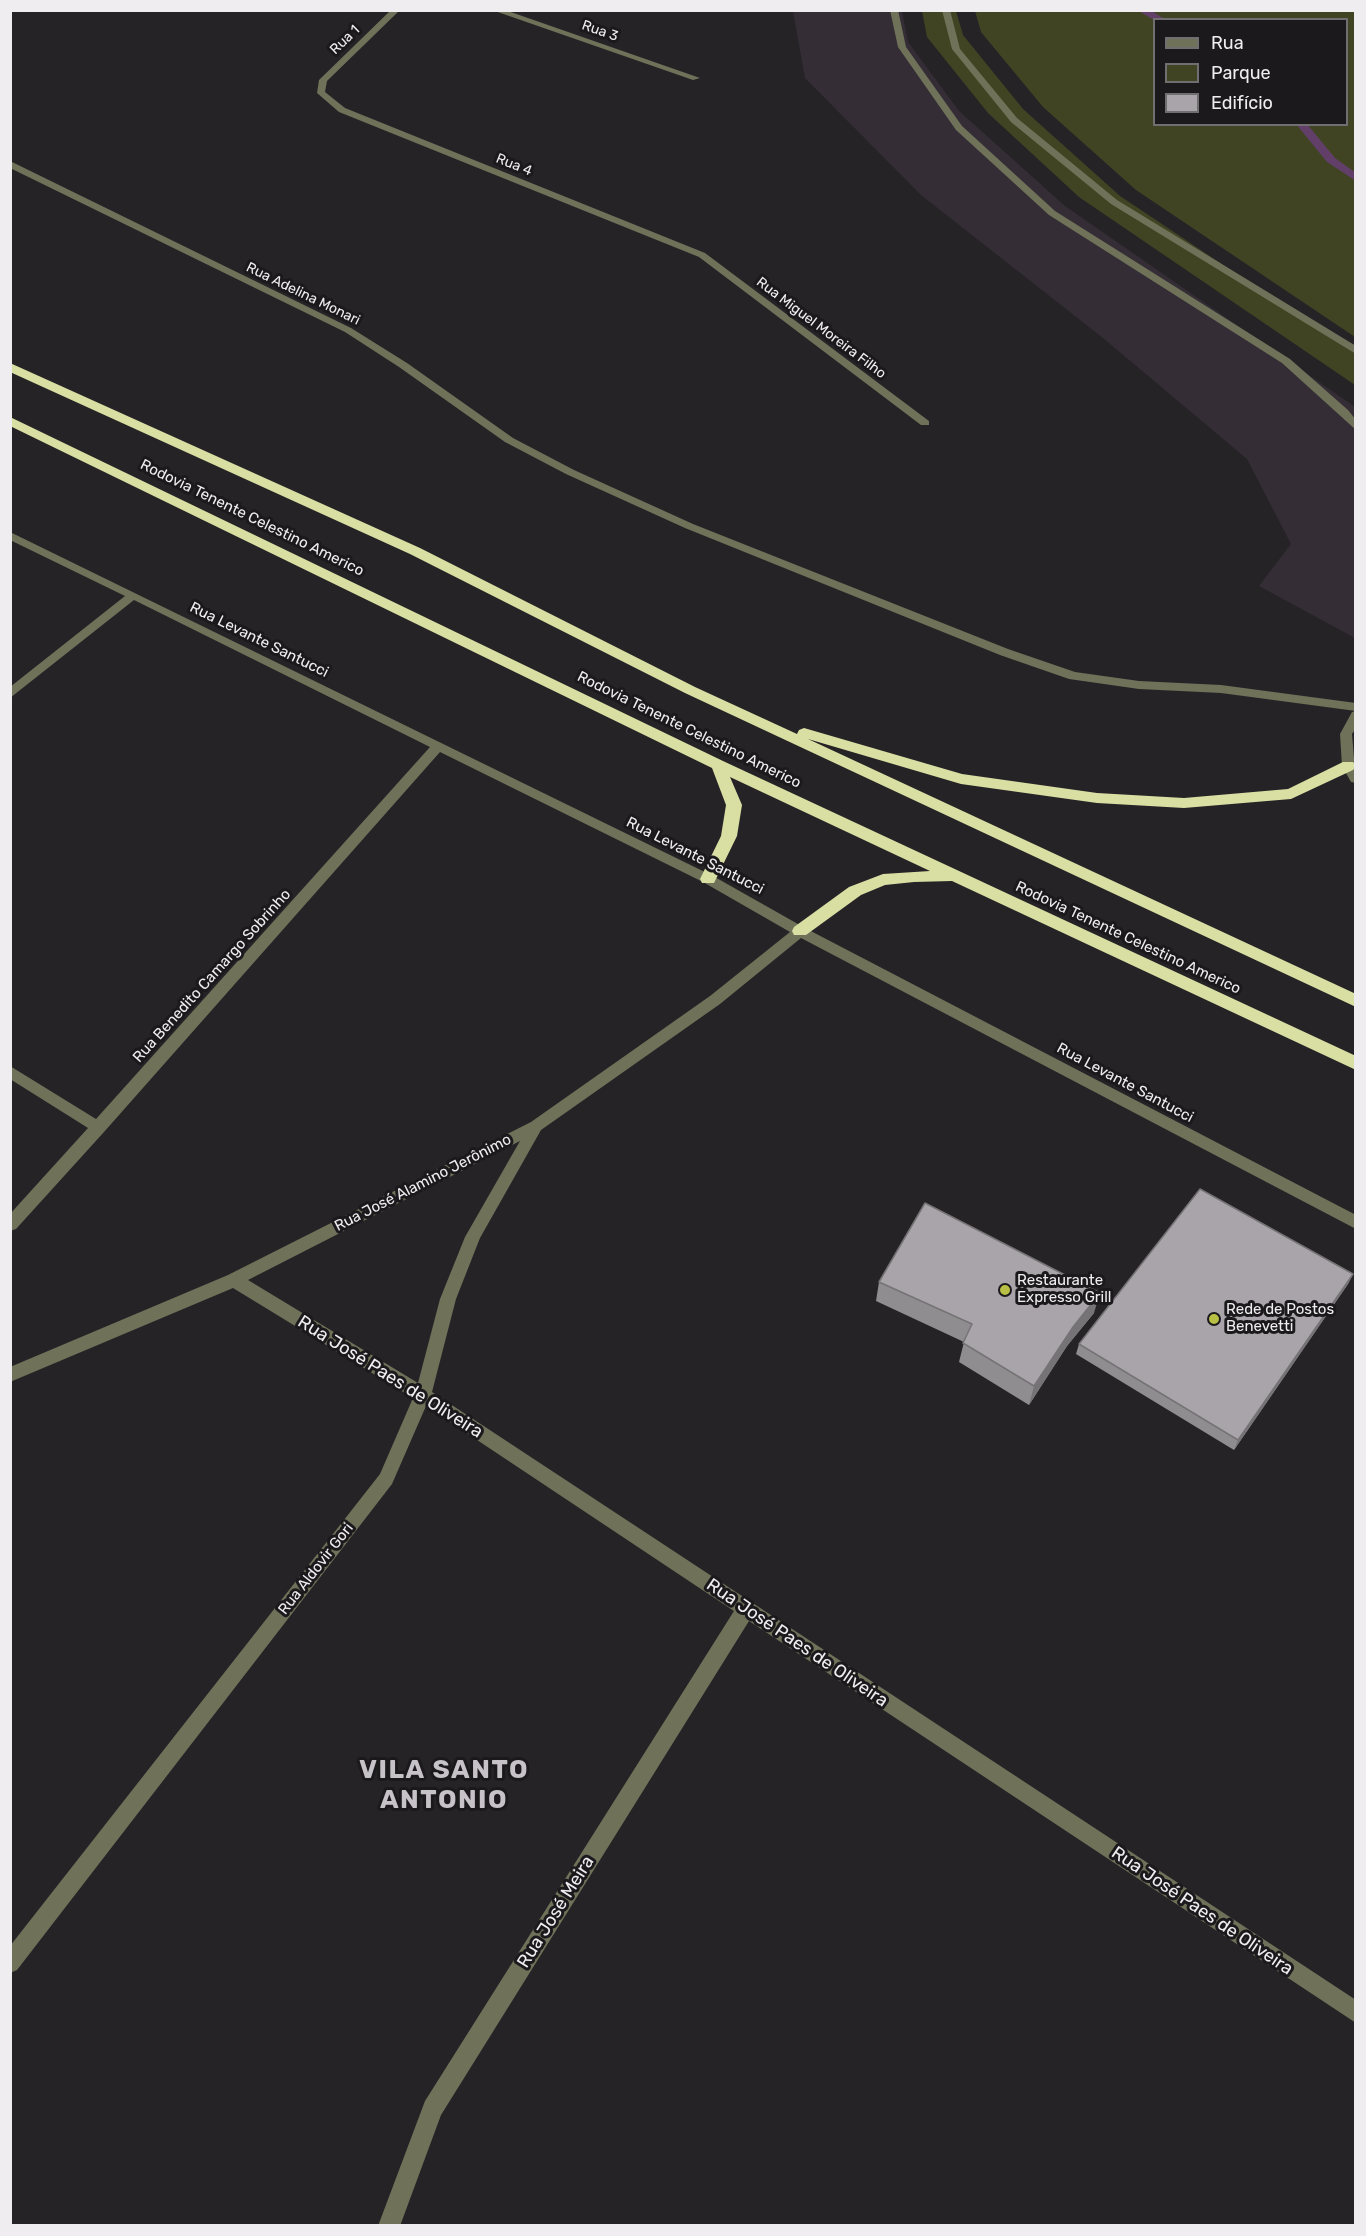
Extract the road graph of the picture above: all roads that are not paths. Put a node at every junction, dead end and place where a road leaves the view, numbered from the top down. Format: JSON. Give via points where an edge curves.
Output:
{"nodes":[{"id":1,"x":396,"y":10,"type":"edge"},
{"id":2,"x":496,"y":10,"type":"edge"},
{"id":3,"x":894,"y":10,"type":"edge"},
{"id":4,"x":946,"y":10,"type":"edge"},
{"id":5,"x":696,"y":78,"type":"dead end"},
{"id":6,"x":321,"y":93,"type":"joint"},
{"id":7,"x":10,"y":164,"type":"edge"},
{"id":8,"x":702,"y":255,"type":"joint"},
{"id":9,"x":1356,"y":351,"type":"edge"},
{"id":10,"x":10,"y":367,"type":"edge"},
{"id":11,"x":10,"y":421,"type":"edge"},
{"id":12,"x":925,"y":423,"type":"dead end"},
{"id":13,"x":1356,"y":427,"type":"edge"},
{"id":14,"x":10,"y":535,"type":"edge"},
{"id":15,"x":132,"y":596,"type":"junction"},
{"id":16,"x":10,"y":694,"type":"edge"},
{"id":17,"x":1356,"y":707,"type":"edge"},
{"id":18,"x":1356,"y":715,"type":"edge"},
{"id":19,"x":748,"y":717,"type":"junction"},
{"id":20,"x":437,"y":747,"type":"junction"},
{"id":21,"x":718,"y":765,"type":"junction"},
{"id":22,"x":1352,"y":772,"type":"edge"},
{"id":23,"x":953,"y":877,"type":"junction"},
{"id":24,"x":708,"y":879,"type":"junction"},
{"id":25,"x":800,"y":931,"type":"junction"},
{"id":26,"x":1356,"y":1001,"type":"edge"},
{"id":27,"x":1356,"y":1064,"type":"edge"},
{"id":28,"x":10,"y":1071,"type":"edge"},
{"id":29,"x":536,"y":1126,"type":"junction"},
{"id":30,"x":99,"y":1128,"type":"junction"},
{"id":31,"x":1356,"y":1223,"type":"edge"},
{"id":32,"x":10,"y":1225,"type":"edge"},
{"id":33,"x":234,"y":1280,"type":"junction"},
{"id":34,"x":10,"y":1376,"type":"edge"},
{"id":35,"x":423,"y":1395,"type":"junction"},
{"id":36,"x":746,"y":1609,"type":"junction"},
{"id":37,"x":10,"y":1963,"type":"edge"},
{"id":38,"x":1356,"y":2013,"type":"edge"},
{"id":39,"x":389,"y":2226,"type":"edge"}],
"edges":[{"from":1,"to":6,"type":"street","name":"Rua 1","via":[[323,80]]},
{"from":2,"to":5,"type":"street","name":"Rua 3"},
{"from":3,"to":13,"type":"street","via":[[902,47],[959,128],[1044,206],[1286,361]]},
{"from":4,"to":9,"type":"street","via":[[956,49],[1014,120],[1114,202]]},
{"from":6,"to":8,"type":"street","name":"Rua 4","via":[[342,110]]},
{"from":7,"to":17,"type":"street","name":"Rua Adelina Monari","via":[[348,330],[508,440],[689,526],[1073,676],[1139,685],[1221,689]]},
{"from":8,"to":12,"type":"street","name":"Rua Miguel Moreira Filho"},
{"from":10,"to":19,"type":"highway","via":[[415,550]]},
{"from":11,"to":21,"type":"highway","name":"Rodovia Tenente Celestino Americo"},
{"from":14,"to":15,"type":"street","name":"Rua Levante Santucci"},
{"from":15,"to":16,"type":"street"},
{"from":15,"to":20,"type":"street","name":"Rua Levante Santucci"},
{"from":18,"to":22,"type":"street","via":[[1346,735]]},
{"from":19,"to":22,"type":"highway","via":[[960,779],[1097,798],[1184,803],[1291,794]]},
{"from":19,"to":26,"type":"highway"},
{"from":20,"to":24,"type":"street","name":"Rua Levante Santucci"},
{"from":20,"to":30,"type":"street","name":"Rua Benedito Camargo Sobrinho"},
{"from":21,"to":23,"type":"highway","name":"Rodovia Tenente Celestino Americo"},
{"from":21,"to":24,"type":"highway","via":[[734,805],[729,836]]},
{"from":23,"to":25,"type":"highway","via":[[914,876],[874,884],[855,891]]},
{"from":23,"to":27,"type":"highway","name":"Rodovia Tenente Celestino Americo"},
{"from":24,"to":25,"type":"street","name":"Rua Levante Santucci"},
{"from":25,"to":29,"type":"street","name":"Rua José Alamino Jerônimo","via":[[715,1000]]},
{"from":25,"to":31,"type":"street","name":"Rua Levante Santucci"},
{"from":28,"to":30,"type":"street"},
{"from":29,"to":33,"type":"street","name":"Rua José Alamino Jerônimo"},
{"from":29,"to":35,"type":"street","name":"Rua Aldovir Gori","via":[[472,1237],[448,1299]]},
{"from":30,"to":32,"type":"street","name":"Rua Benedito Camargo Sobrinho"},
{"from":33,"to":34,"type":"street","name":"Rua José Alamino Jerônimo"},
{"from":33,"to":35,"type":"street","name":"Rua José Paes de Oliveira"},
{"from":35,"to":36,"type":"street","name":"Rua José Paes de Oliveira"},
{"from":35,"to":37,"type":"street","name":"Rua Aldovir Gori","via":[[386,1479]]},
{"from":36,"to":38,"type":"street","name":"Rua José Paes de Oliveira"},
{"from":36,"to":39,"type":"street","name":"Rua José Meira","via":[[433,2109]]}]}
